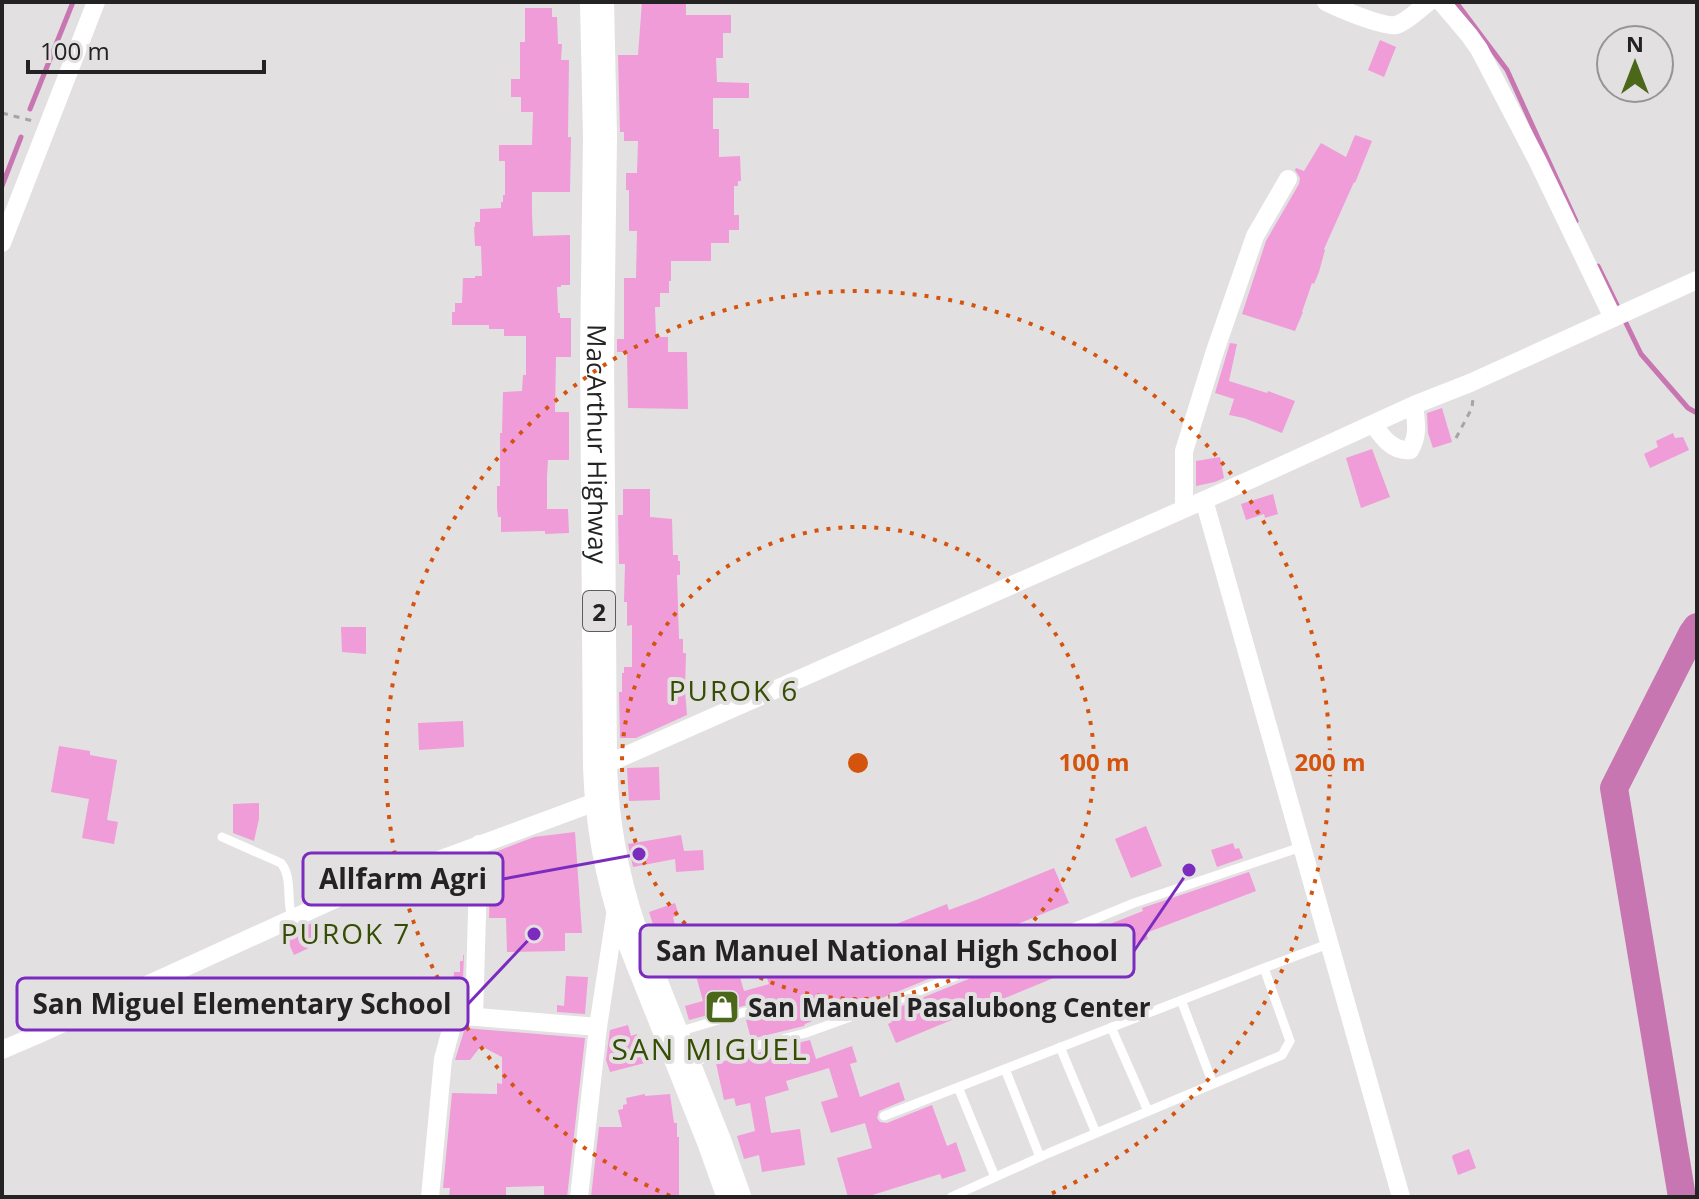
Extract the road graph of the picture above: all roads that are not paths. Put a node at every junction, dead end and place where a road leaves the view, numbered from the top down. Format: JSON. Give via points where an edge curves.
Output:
{"nodes":[{"id":1,"x":96,"y":2,"type":"edge"},
{"id":2,"x":597,"y":2,"type":"edge"},
{"id":3,"x":1326,"y":2,"type":"edge"},
{"id":4,"x":1429,"y":2,"type":"edge"},
{"id":5,"x":1441,"y":2,"type":"edge"},
{"id":6,"x":1288,"y":179,"type":"dead end"},
{"id":7,"x":2,"y":243,"type":"edge"},
{"id":8,"x":1697,"y":280,"type":"edge"},
{"id":9,"x":1623,"y":314,"type":"junction"},
{"id":10,"x":1414,"y":405,"type":"junction"},
{"id":11,"x":1373,"y":424,"type":"junction"},
{"id":12,"x":1204,"y":500,"type":"junction"},
{"id":13,"x":1184,"y":509,"type":"junction"},
{"id":14,"x":601,"y":783,"type":"junction"},
{"id":15,"x":222,"y":837,"type":"dead end"},
{"id":16,"x":479,"y":844,"type":"junction"},
{"id":17,"x":1301,"y":847,"type":"junction"},
{"id":18,"x":618,"y":894,"type":"junction"},
{"id":19,"x":292,"y":918,"type":"junction"},
{"id":20,"x":1328,"y":944,"type":"junction"},
{"id":21,"x":1264,"y":968,"type":"junction"},
{"id":22,"x":1181,"y":1000,"type":"junction"},
{"id":23,"x":745,"y":1012,"type":"dead end"},
{"id":24,"x":474,"y":1017,"type":"junction"},
{"id":25,"x":598,"y":1027,"type":"junction"},
{"id":26,"x":1111,"y":1027,"type":"junction"},
{"id":27,"x":1060,"y":1047,"type":"junction"},
{"id":28,"x":677,"y":1049,"type":"junction"},
{"id":29,"x":2,"y":1050,"type":"edge"},
{"id":30,"x":1005,"y":1069,"type":"junction"},
{"id":31,"x":1213,"y":1084,"type":"junction"},
{"id":32,"x":958,"y":1087,"type":"junction"},
{"id":33,"x":1148,"y":1111,"type":"junction"},
{"id":34,"x":884,"y":1116,"type":"dead end"},
{"id":35,"x":1096,"y":1133,"type":"junction"},
{"id":36,"x":1040,"y":1157,"type":"junction"},
{"id":37,"x":995,"y":1177,"type":"junction"},
{"id":38,"x":430,"y":1197,"type":"edge"},
{"id":39,"x":579,"y":1197,"type":"edge"},
{"id":40,"x":734,"y":1197,"type":"edge"},
{"id":41,"x":951,"y":1197,"type":"edge"},
{"id":42,"x":1401,"y":1197,"type":"edge"}],
"edges":[{"from":1,"to":7,"type":"street"},
{"from":2,"to":14,"type":"highway","name":"MacArthur Highway","number":"2"},
{"from":3,"to":4,"type":"street","via":[[1390,25]]},
{"from":5,"to":9,"type":"street","via":[[1479,49]]},
{"from":6,"to":13,"type":"street","via":[[1255,236],[1206,380],[1184,451]]},
{"from":8,"to":9,"type":"street"},
{"from":9,"to":10,"type":"street"},
{"from":10,"to":11,"type":"street"},
{"from":10,"to":11,"type":"street","via":[[1417,433],[1410,450],[1390,443]]},
{"from":11,"to":12,"type":"street"},
{"from":12,"to":13,"type":"street"},
{"from":12,"to":17,"type":"street"},
{"from":13,"to":14,"type":"street"},
{"from":14,"to":16,"type":"street"},
{"from":14,"to":18,"type":"highway","name":"MacArthur Highway","number":"2"},
{"from":15,"to":19,"type":"lane","via":[[284,866]]},
{"from":16,"to":19,"type":"street"},
{"from":16,"to":24,"type":"street"},
{"from":17,"to":20,"type":"street"},
{"from":17,"to":28,"type":"lane","via":[[1134,903],[806,1033]]},
{"from":18,"to":25,"type":"street"},
{"from":18,"to":28,"type":"highway","name":"MacArthur Highway","number":"2"},
{"from":19,"to":29,"type":"street"},
{"from":20,"to":21,"type":"lane"},
{"from":20,"to":42,"type":"street"},
{"from":21,"to":22,"type":"lane"},
{"from":21,"to":31,"type":"lane","via":[[1290,1041],[1282,1055]]},
{"from":22,"to":26,"type":"lane"},
{"from":22,"to":31,"type":"lane"},
{"from":23,"to":28,"type":"lane"},
{"from":24,"to":25,"type":"street"},
{"from":24,"to":38,"type":"street","via":[[458,1018],[446,1045]]},
{"from":25,"to":39,"type":"street"},
{"from":26,"to":27,"type":"lane"},
{"from":26,"to":33,"type":"lane"},
{"from":27,"to":30,"type":"lane"},
{"from":27,"to":35,"type":"lane"},
{"from":28,"to":40,"type":"highway","name":"MacArthur Highway","number":"2"},
{"from":30,"to":32,"type":"lane"},
{"from":30,"to":36,"type":"lane"},
{"from":31,"to":33,"type":"lane"},
{"from":32,"to":34,"type":"lane"},
{"from":32,"to":37,"type":"lane"},
{"from":33,"to":35,"type":"lane"},
{"from":35,"to":36,"type":"lane"},
{"from":36,"to":37,"type":"lane"},
{"from":37,"to":41,"type":"lane"}]}
